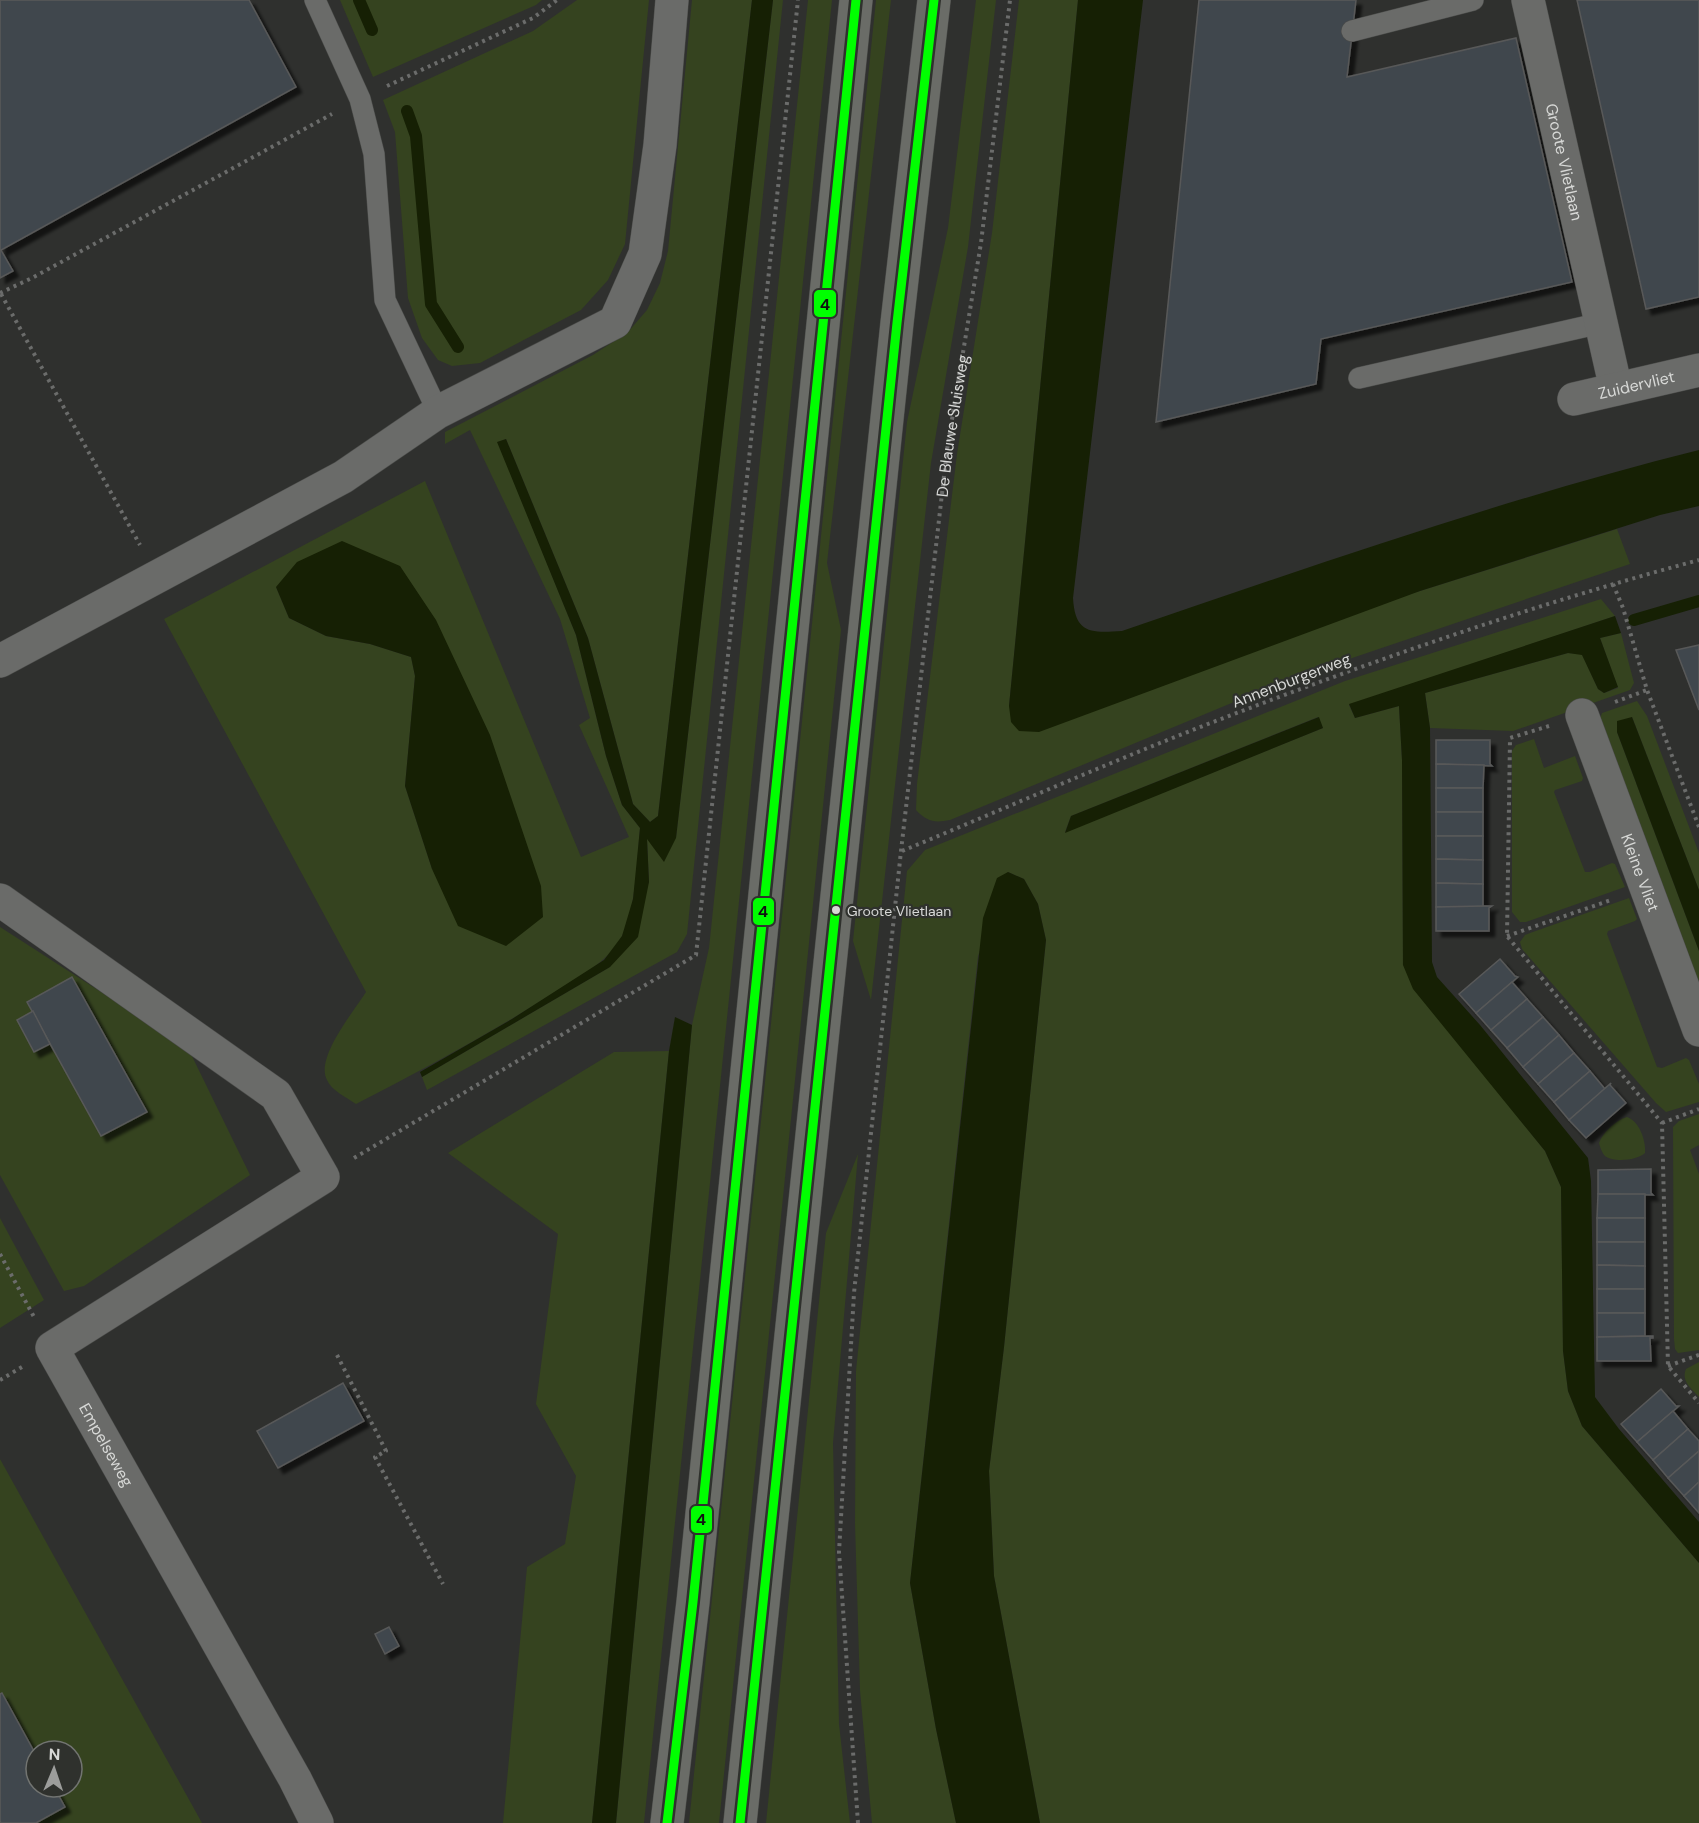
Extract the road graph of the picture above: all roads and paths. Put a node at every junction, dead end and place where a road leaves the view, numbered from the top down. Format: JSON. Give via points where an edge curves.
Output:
{"nodes":[{"id":1,"x":315,"y":0,"type":"edge"},
{"id":2,"x":557,"y":0,"type":"edge"},
{"id":3,"x":672,"y":0,"type":"edge"},
{"id":4,"x":798,"y":0,"type":"edge"},
{"id":5,"x":856,"y":0,"type":"edge"},
{"id":6,"x":934,"y":0,"type":"edge"},
{"id":7,"x":1010,"y":0,"type":"edge"},
{"id":8,"x":1473,"y":0,"type":"edge"},
{"id":9,"x":1528,"y":0,"type":"edge"},
{"id":10,"x":1352,"y":31,"type":"dead end"},
{"id":11,"x":360,"y":99,"type":"junction"},
{"id":12,"x":0,"y":294,"type":"edge"},
{"id":13,"x":1601,"y":324,"type":"junction"},
{"id":14,"x":1699,"y":370,"type":"edge"},
{"id":15,"x":1359,"y":378,"type":"dead end"},
{"id":16,"x":1616,"y":389,"type":"junction"},
{"id":17,"x":1574,"y":399,"type":"dead end"},
{"id":18,"x":438,"y":412,"type":"junction"},
{"id":19,"x":1699,"y":560,"type":"edge"},
{"id":20,"x":158,"y":577,"type":"junction"},
{"id":21,"x":1613,"y":584,"type":"junction"},
{"id":22,"x":0,"y":661,"type":"edge"},
{"id":23,"x":1582,"y":715,"type":"joint"},
{"id":24,"x":1699,"y":827,"type":"edge"},
{"id":25,"x":901,"y":851,"type":"junction"},
{"id":26,"x":1646,"y":887,"type":"junction"},
{"id":27,"x":0,"y":900,"type":"edge"},
{"id":28,"x":1507,"y":936,"type":"junction"},
{"id":29,"x":1699,"y":1030,"type":"edge"},
{"id":30,"x":1699,"y":1109,"type":"edge"},
{"id":31,"x":1662,"y":1123,"type":"junction"},
{"id":32,"x":323,"y":1177,"type":"junction"},
{"id":33,"x":0,"y":1254,"type":"edge"},
{"id":34,"x":52,"y":1348,"type":"junction"},
{"id":35,"x":337,"y":1355,"type":"dead end"},
{"id":36,"x":1699,"y":1355,"type":"edge"},
{"id":37,"x":1668,"y":1366,"type":"junction"},
{"id":38,"x":1699,"y":1403,"type":"edge"},
{"id":39,"x":444,"y":1584,"type":"dead end"},
{"id":40,"x":317,"y":1823,"type":"edge"},
{"id":41,"x":667,"y":1823,"type":"edge"},
{"id":42,"x":740,"y":1823,"type":"edge"},
{"id":43,"x":858,"y":1823,"type":"edge"}],
"edges":[{"from":1,"to":11,"type":"lane"},
{"from":2,"to":11,"type":"path","via":[[533,18]]},
{"from":3,"to":18,"type":"street","via":[[660,145],[645,254],[615,322]]},
{"from":4,"to":32,"type":"path","via":[[696,955]]},
{"from":5,"to":41,"type":"main road","via":[[693,1602]]},
{"from":6,"to":42,"type":"main road"},
{"from":7,"to":25,"type":"path","name":"De Blauwe Sluisweg","via":[[981,243],[947,450]]},
{"from":8,"to":10,"type":"lane"},
{"from":9,"to":13,"type":"street","name":"Groote Vlietlaan"},
{"from":11,"to":12,"type":"path"},
{"from":11,"to":18,"type":"lane","via":[[374,154],[385,300]]},
{"from":12,"to":20,"type":"path"},
{"from":13,"to":15,"type":"lane"},
{"from":13,"to":16,"type":"street","name":"Groote Vlietlaan"},
{"from":14,"to":16,"type":"street","name":"Zuidervliet"},
{"from":16,"to":17,"type":"street","name":"Zuidervliet"},
{"from":18,"to":20,"type":"street","via":[[344,477]]},
{"from":19,"to":21,"type":"path","name":"Annenburgerweg"},
{"from":20,"to":22,"type":"street"},
{"from":21,"to":24,"type":"path"},
{"from":21,"to":25,"type":"path","name":"Annenburgerweg","via":[[1389,656],[1207,724]]},
{"from":23,"to":26,"type":"street","name":"Kleine Vliet"},
{"from":23,"to":28,"type":"path","via":[[1510,738]]},
{"from":25,"to":43,"type":"path","name":"De Blauwe Sluisweg","via":[[854,1293],[839,1552]]},
{"from":26,"to":28,"type":"path"},
{"from":26,"to":29,"type":"street","name":"Kleine Vliet"},
{"from":27,"to":32,"type":"street","via":[[276,1095]]},
{"from":28,"to":31,"type":"path"},
{"from":30,"to":31,"type":"path"},
{"from":31,"to":37,"type":"path"},
{"from":32,"to":34,"type":"street"},
{"from":33,"to":34,"type":"path"},
{"from":34,"to":40,"type":"street","name":"Empelseweg"},
{"from":35,"to":39,"type":"path","via":[[386,1451],[375,1456]]},
{"from":36,"to":37,"type":"path"},
{"from":37,"to":38,"type":"path"}]}
